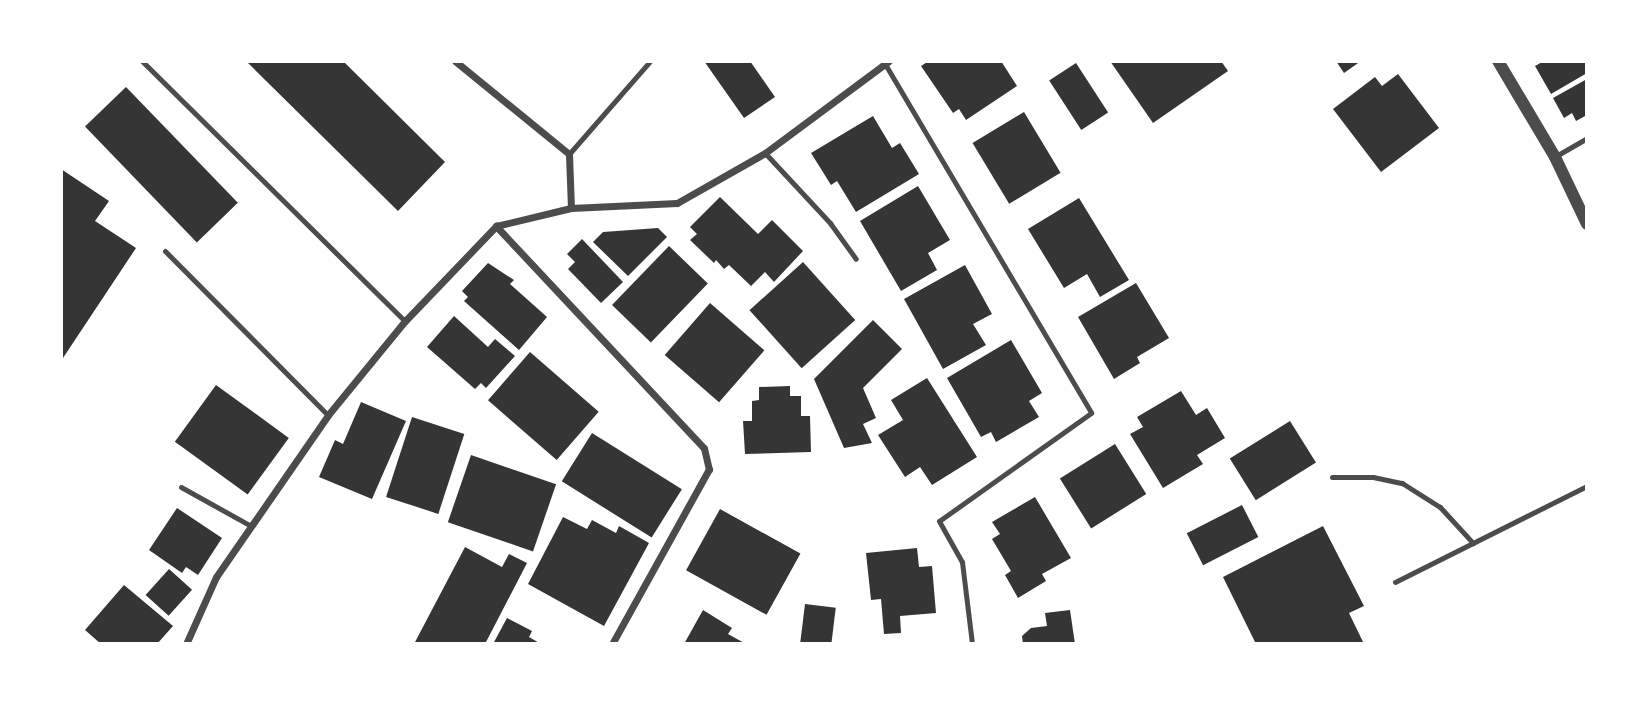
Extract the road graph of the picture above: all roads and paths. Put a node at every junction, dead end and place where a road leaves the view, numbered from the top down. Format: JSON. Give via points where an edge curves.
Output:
{"nodes":[{"id":1,"x":142,"y":61,"type":"edge"},
{"id":2,"x":455,"y":61,"type":"edge"},
{"id":3,"x":650,"y":61,"type":"edge"},
{"id":4,"x":1498,"y":61,"type":"edge"},
{"id":5,"x":887,"y":63,"type":"edge"},
{"id":6,"x":1587,"y":138,"type":"edge"},
{"id":7,"x":765,"y":153,"type":"junction"},
{"id":8,"x":569,"y":154,"type":"junction"},
{"id":9,"x":1555,"y":157,"type":"junction"},
{"id":10,"x":571,"y":208,"type":"junction"},
{"id":11,"x":1587,"y":224,"type":"edge"},
{"id":12,"x":496,"y":226,"type":"junction"},
{"id":13,"x":165,"y":251,"type":"dead end"},
{"id":14,"x":856,"y":259,"type":"dead end"},
{"id":15,"x":405,"y":321,"type":"junction"},
{"id":16,"x":328,"y":415,"type":"junction"},
{"id":17,"x":1332,"y":477,"type":"dead end"},
{"id":18,"x":1587,"y":486,"type":"edge"},
{"id":19,"x":181,"y":487,"type":"dead end"},
{"id":20,"x":251,"y":526,"type":"junction"},
{"id":21,"x":1473,"y":543,"type":"junction"},
{"id":22,"x":1395,"y":582,"type":"dead end"},
{"id":23,"x":186,"y":644,"type":"edge"},
{"id":24,"x":612,"y":644,"type":"edge"},
{"id":25,"x":972,"y":644,"type":"edge"}],
"edges":[{"from":1,"to":15,"type":"lane"},
{"from":2,"to":8,"type":"street"},
{"from":3,"to":8,"type":"lane"},
{"from":4,"to":9,"type":"street"},
{"from":5,"to":7,"type":"street"},
{"from":5,"to":25,"type":"lane","via":[[1091,413],[939,521],[962,562]]},
{"from":6,"to":9,"type":"lane"},
{"from":7,"to":10,"type":"street","via":[[677,203]]},
{"from":7,"to":14,"type":"lane","via":[[830,223]]},
{"from":8,"to":10,"type":"street"},
{"from":9,"to":11,"type":"street"},
{"from":10,"to":12,"type":"street"},
{"from":12,"to":15,"type":"street"},
{"from":12,"to":24,"type":"street","via":[[704,448],[709,469]]},
{"from":13,"to":16,"type":"lane"},
{"from":15,"to":16,"type":"street"},
{"from":16,"to":20,"type":"street"},
{"from":17,"to":21,"type":"lane","via":[[1373,477],[1402,483],[1440,508]]},
{"from":18,"to":21,"type":"lane"},
{"from":19,"to":20,"type":"lane"},
{"from":20,"to":23,"type":"street","via":[[216,577]]},
{"from":21,"to":22,"type":"lane"}]}
